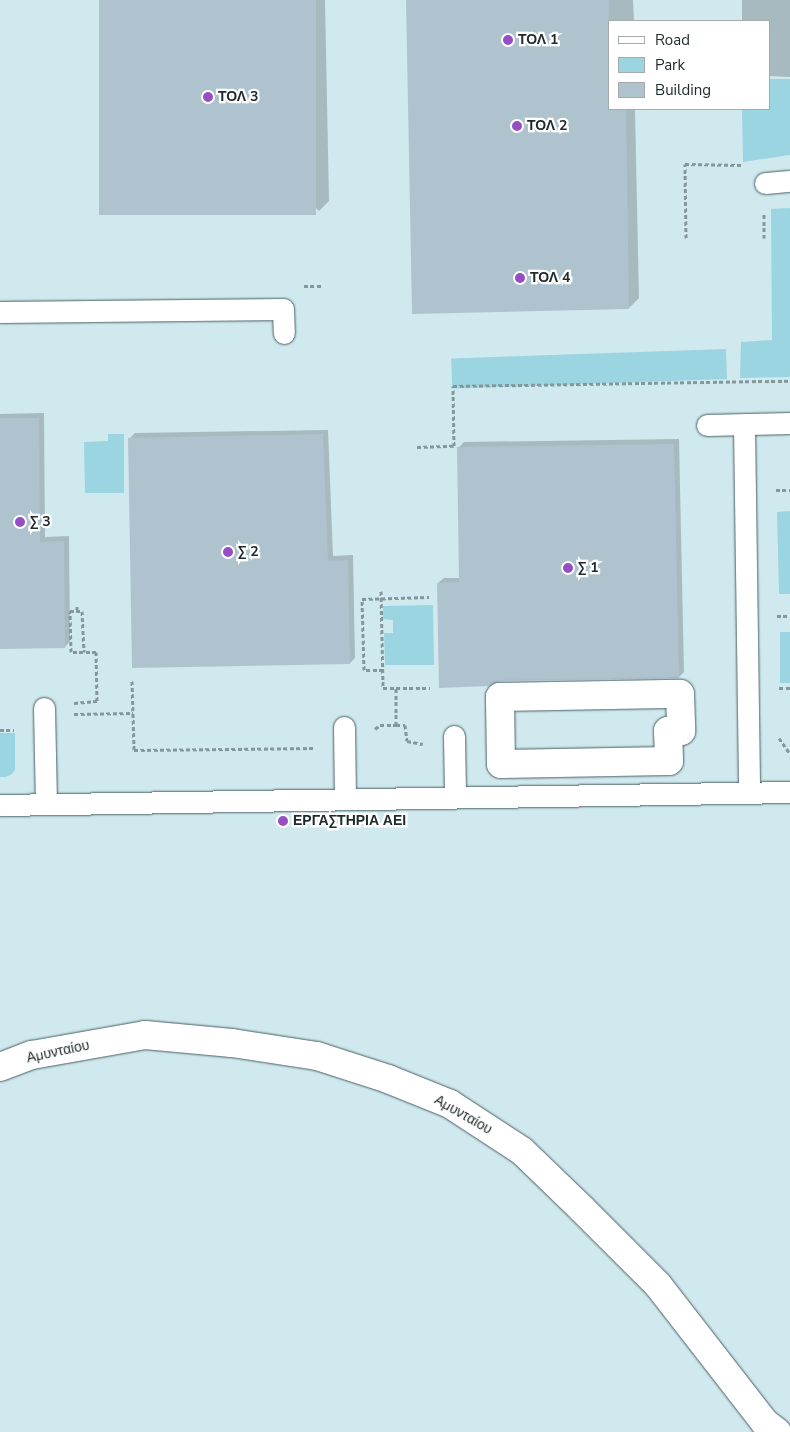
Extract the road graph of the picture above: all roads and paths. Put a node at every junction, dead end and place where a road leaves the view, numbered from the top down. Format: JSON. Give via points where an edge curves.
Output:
{"nodes":[{"id":1,"x":746,"y":164,"type":"dead end"},
{"id":2,"x":790,"y":181,"type":"edge"},
{"id":3,"x":765,"y":183,"type":"dead end"},
{"id":4,"x":686,"y":238,"type":"dead end"},
{"id":5,"x":0,"y":312,"type":"edge"},
{"id":6,"x":284,"y":333,"type":"dead end"},
{"id":7,"x":790,"y":381,"type":"edge"},
{"id":8,"x":790,"y":423,"type":"edge"},
{"id":9,"x":744,"y":425,"type":"junction"},
{"id":10,"x":706,"y":426,"type":"dead end"},
{"id":11,"x":417,"y":447,"type":"dead end"},
{"id":12,"x":767,"y":490,"type":"dead end"},
{"id":13,"x":790,"y":490,"type":"edge"},
{"id":14,"x":381,"y":591,"type":"dead end"},
{"id":15,"x":381,"y":598,"type":"junction"},
{"id":16,"x":429,"y":598,"type":"dead end"},
{"id":17,"x":77,"y":606,"type":"dead end"},
{"id":18,"x":77,"y":611,"type":"junction"},
{"id":19,"x":769,"y":616,"type":"dead end"},
{"id":20,"x":790,"y":616,"type":"edge"},
{"id":21,"x":84,"y":652,"type":"junction"},
{"id":22,"x":383,"y":670,"type":"junction"},
{"id":23,"x":132,"y":681,"type":"dead end"},
{"id":24,"x":396,"y":688,"type":"junction"},
{"id":25,"x":430,"y":688,"type":"dead end"},
{"id":26,"x":500,"y":697,"type":"joint"},
{"id":27,"x":70,"y":706,"type":"dead end"},
{"id":28,"x":44,"y":708,"type":"dead end"},
{"id":29,"x":133,"y":713,"type":"junction"},
{"id":30,"x":67,"y":714,"type":"dead end"},
{"id":31,"x":396,"y":725,"type":"junction"},
{"id":32,"x":344,"y":727,"type":"dead end"},
{"id":33,"x":373,"y":734,"type":"dead end"},
{"id":34,"x":454,"y":736,"type":"dead end"},
{"id":35,"x":319,"y":741,"type":"dead end"},
{"id":36,"x":426,"y":746,"type":"dead end"},
{"id":37,"x":790,"y":792,"type":"edge"},
{"id":38,"x":749,"y":793,"type":"junction"},
{"id":39,"x":455,"y":796,"type":"junction"},
{"id":40,"x":345,"y":799,"type":"junction"},
{"id":41,"x":46,"y":804,"type":"junction"},
{"id":42,"x":0,"y":805,"type":"edge"},
{"id":43,"x":0,"y":1066,"type":"edge"},
{"id":44,"x":777,"y":1432,"type":"edge"}],
"edges":[{"from":1,"to":4,"type":"path","via":[[685,164]]},
{"from":2,"to":3,"type":"lane"},
{"from":5,"to":6,"type":"lane","via":[[283,309]]},
{"from":7,"to":11,"type":"path","via":[[453,386],[454,446]]},
{"from":8,"to":9,"type":"lane"},
{"from":9,"to":10,"type":"lane"},
{"from":9,"to":38,"type":"lane"},
{"from":12,"to":13,"type":"path"},
{"from":14,"to":15,"type":"path"},
{"from":15,"to":16,"type":"path"},
{"from":15,"to":22,"type":"path"},
{"from":15,"to":22,"type":"path","via":[[362,599],[363,652],[364,670]]},
{"from":17,"to":18,"type":"path"},
{"from":18,"to":21,"type":"path","via":[[82,611]]},
{"from":18,"to":21,"type":"path","via":[[70,611],[71,652]]},
{"from":19,"to":20,"type":"path"},
{"from":21,"to":27,"type":"path","via":[[96,652],[97,701]]},
{"from":22,"to":24,"type":"path","via":[[383,688]]},
{"from":23,"to":29,"type":"path"},
{"from":24,"to":25,"type":"path"},
{"from":24,"to":31,"type":"path"},
{"from":26,"to":26,"type":"street","via":[[501,764],[668,760],[668,732],[681,731],[680,694]]},
{"from":28,"to":41,"type":"lane"},
{"from":29,"to":30,"type":"path"},
{"from":29,"to":35,"type":"path","via":[[134,750],[319,749]]},
{"from":31,"to":33,"type":"path","via":[[380,725]]},
{"from":31,"to":36,"type":"path","via":[[405,725],[407,741]]},
{"from":32,"to":40,"type":"lane"},
{"from":34,"to":39,"type":"lane"},
{"from":37,"to":38,"type":"lane"},
{"from":38,"to":39,"type":"lane"},
{"from":39,"to":40,"type":"lane"},
{"from":40,"to":41,"type":"lane"},
{"from":41,"to":42,"type":"lane"},
{"from":43,"to":44,"type":"street","name":"Αμυνταίου","via":[[32,1055],[145,1035],[232,1043],[317,1056],[450,1104],[522,1151],[658,1285],[765,1423]]}]}
